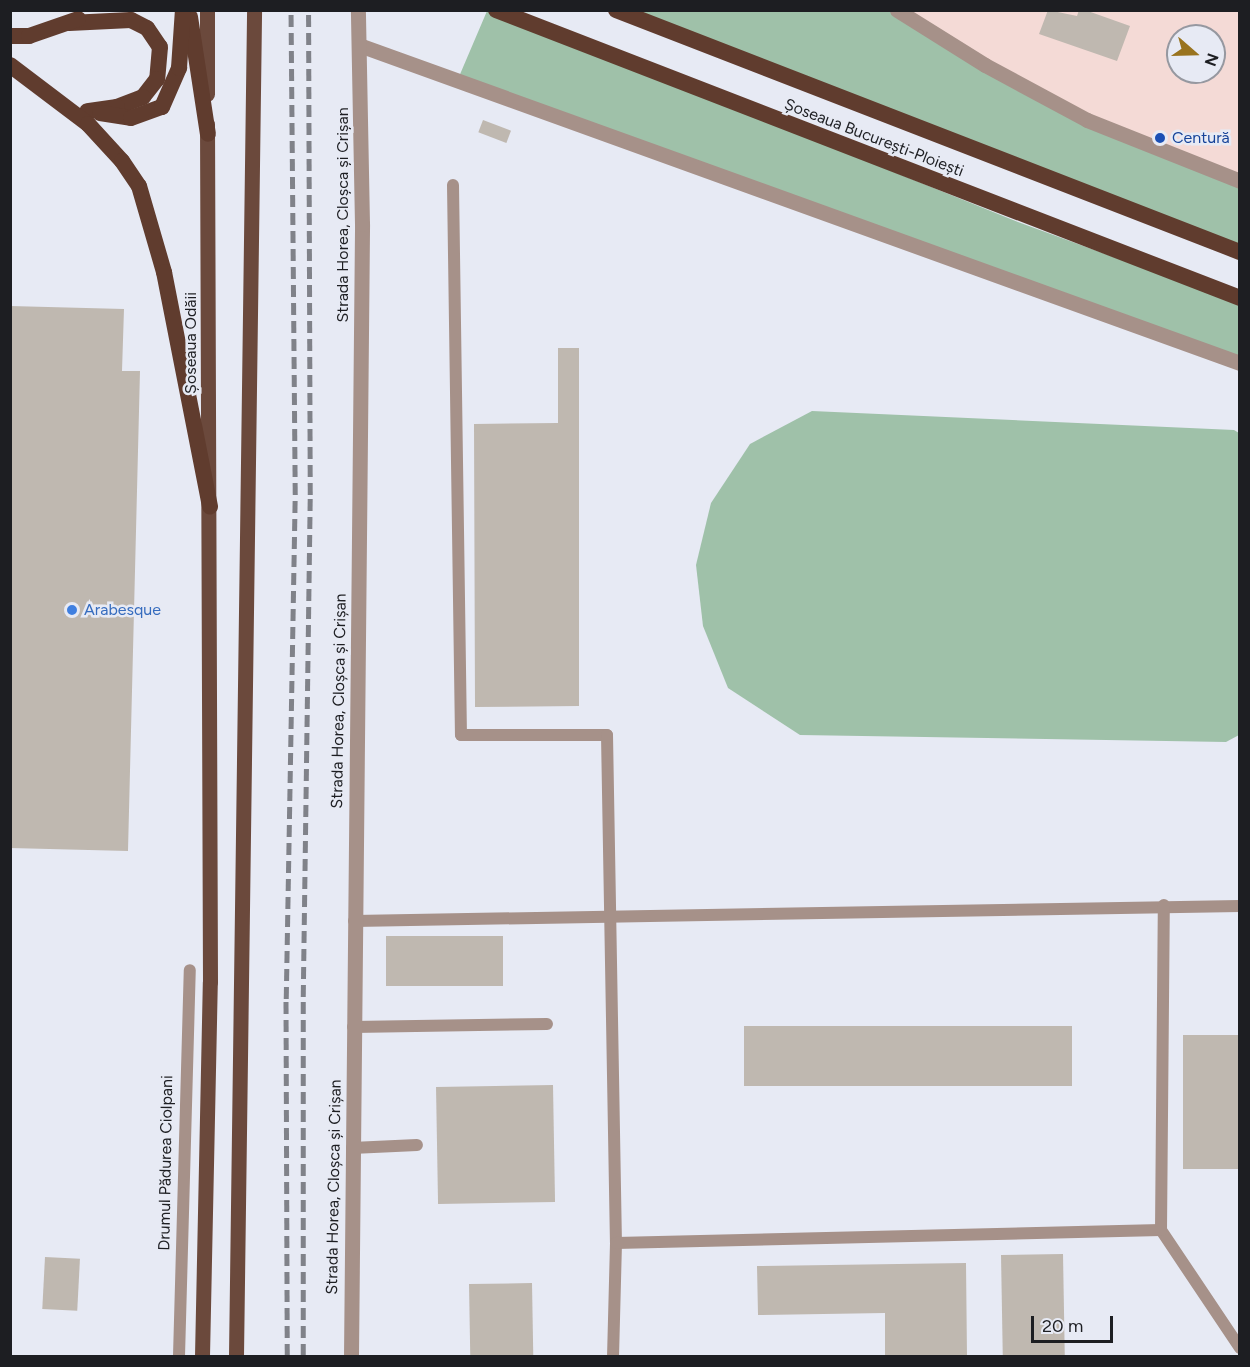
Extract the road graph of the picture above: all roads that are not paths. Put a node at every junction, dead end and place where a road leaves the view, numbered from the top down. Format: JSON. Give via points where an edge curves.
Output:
{"nodes":[{"id":1,"x":91,"y":10,"type":"edge"},
{"id":2,"x":183,"y":10,"type":"edge"},
{"id":3,"x":189,"y":10,"type":"edge"},
{"id":4,"x":207,"y":10,"type":"edge"},
{"id":5,"x":254,"y":10,"type":"edge"},
{"id":6,"x":358,"y":10,"type":"edge"},
{"id":7,"x":496,"y":10,"type":"edge"},
{"id":8,"x":616,"y":10,"type":"edge"},
{"id":9,"x":897,"y":10,"type":"edge"},
{"id":10,"x":69,"y":23,"type":"junction"},
{"id":11,"x":10,"y":36,"type":"edge"},
{"id":12,"x":359,"y":45,"type":"junction"},
{"id":13,"x":10,"y":65,"type":"edge"},
{"id":14,"x":70,"y":107,"type":"junction"},
{"id":15,"x":87,"y":111,"type":"junction"},
{"id":16,"x":208,"y":134,"type":"junction"},
{"id":17,"x":1239,"y":181,"type":"edge"},
{"id":18,"x":453,"y":185,"type":"dead end"},
{"id":19,"x":1239,"y":252,"type":"edge"},
{"id":20,"x":1239,"y":298,"type":"edge"},
{"id":21,"x":1239,"y":363,"type":"edge"},
{"id":22,"x":210,"y":507,"type":"junction"},
{"id":23,"x":1164,"y":905,"type":"junction"},
{"id":24,"x":1239,"y":906,"type":"edge"},
{"id":25,"x":612,"y":914,"type":"junction"},
{"id":26,"x":354,"y":921,"type":"junction"},
{"id":27,"x":190,"y":970,"type":"dead end"},
{"id":28,"x":547,"y":1024,"type":"dead end"},
{"id":29,"x":353,"y":1027,"type":"junction"},
{"id":30,"x":417,"y":1145,"type":"dead end"},
{"id":31,"x":352,"y":1148,"type":"junction"},
{"id":32,"x":1161,"y":1230,"type":"junction"},
{"id":33,"x":616,"y":1244,"type":"junction"},
{"id":34,"x":1239,"y":1348,"type":"edge"},
{"id":35,"x":178,"y":1356,"type":"edge"},
{"id":36,"x":202,"y":1356,"type":"edge"},
{"id":37,"x":236,"y":1356,"type":"edge"},
{"id":38,"x":351,"y":1356,"type":"edge"},
{"id":39,"x":613,"y":1356,"type":"edge"}],
"edges":[{"from":1,"to":10,"type":"highway"},
{"from":2,"to":15,"type":"highway","via":[[179,68],[162,107],[131,118]]},
{"from":3,"to":16,"type":"highway"},
{"from":4,"to":16,"type":"main road","name":"Șoseaua Odăii"},
{"from":5,"to":37,"type":"main road","via":[[244,985]]},
{"from":6,"to":12,"type":"street","name":"Strada Horea, Cloșca și Crișan"},
{"from":7,"to":20,"type":"highway","name":"Șoseaua București-Ploiești"},
{"from":8,"to":19,"type":"highway","name":"Șoseaua București-Ploiești"},
{"from":9,"to":17,"type":"street","via":[[985,65],[1077,115]]},
{"from":10,"to":11,"type":"highway","via":[[29,36]]},
{"from":10,"to":15,"type":"highway","via":[[131,20],[147,28],[160,47],[157,79],[143,97],[117,107]]},
{"from":12,"to":21,"type":"street"},
{"from":12,"to":26,"type":"street","name":"Strada Horea, Cloșca și Crișan","via":[[362,224]]},
{"from":13,"to":14,"type":"highway"},
{"from":14,"to":15,"type":"highway"},
{"from":14,"to":22,"type":"highway","via":[[122,161],[147,208]]},
{"from":16,"to":22,"type":"main road","name":"Șoseaua Odăii"},
{"from":18,"to":25,"type":"lane","via":[[461,735],[607,735]]},
{"from":22,"to":36,"type":"main road","name":"Șoseaua Odăii","via":[[210,982]]},
{"from":23,"to":24,"type":"lane"},
{"from":23,"to":25,"type":"lane"},
{"from":23,"to":32,"type":"lane"},
{"from":25,"to":26,"type":"lane"},
{"from":25,"to":33,"type":"lane"},
{"from":26,"to":29,"type":"street","name":"Strada Horea, Cloșca și Crișan"},
{"from":27,"to":35,"type":"lane","name":"Drumul Pădurea Ciolpani"},
{"from":28,"to":29,"type":"lane"},
{"from":29,"to":31,"type":"street","name":"Strada Horea, Cloșca și Crișan"},
{"from":30,"to":31,"type":"lane"},
{"from":31,"to":38,"type":"street","name":"Strada Horea, Cloșca și Crișan"},
{"from":32,"to":33,"type":"lane"},
{"from":32,"to":34,"type":"lane"},
{"from":33,"to":39,"type":"lane"}]}
